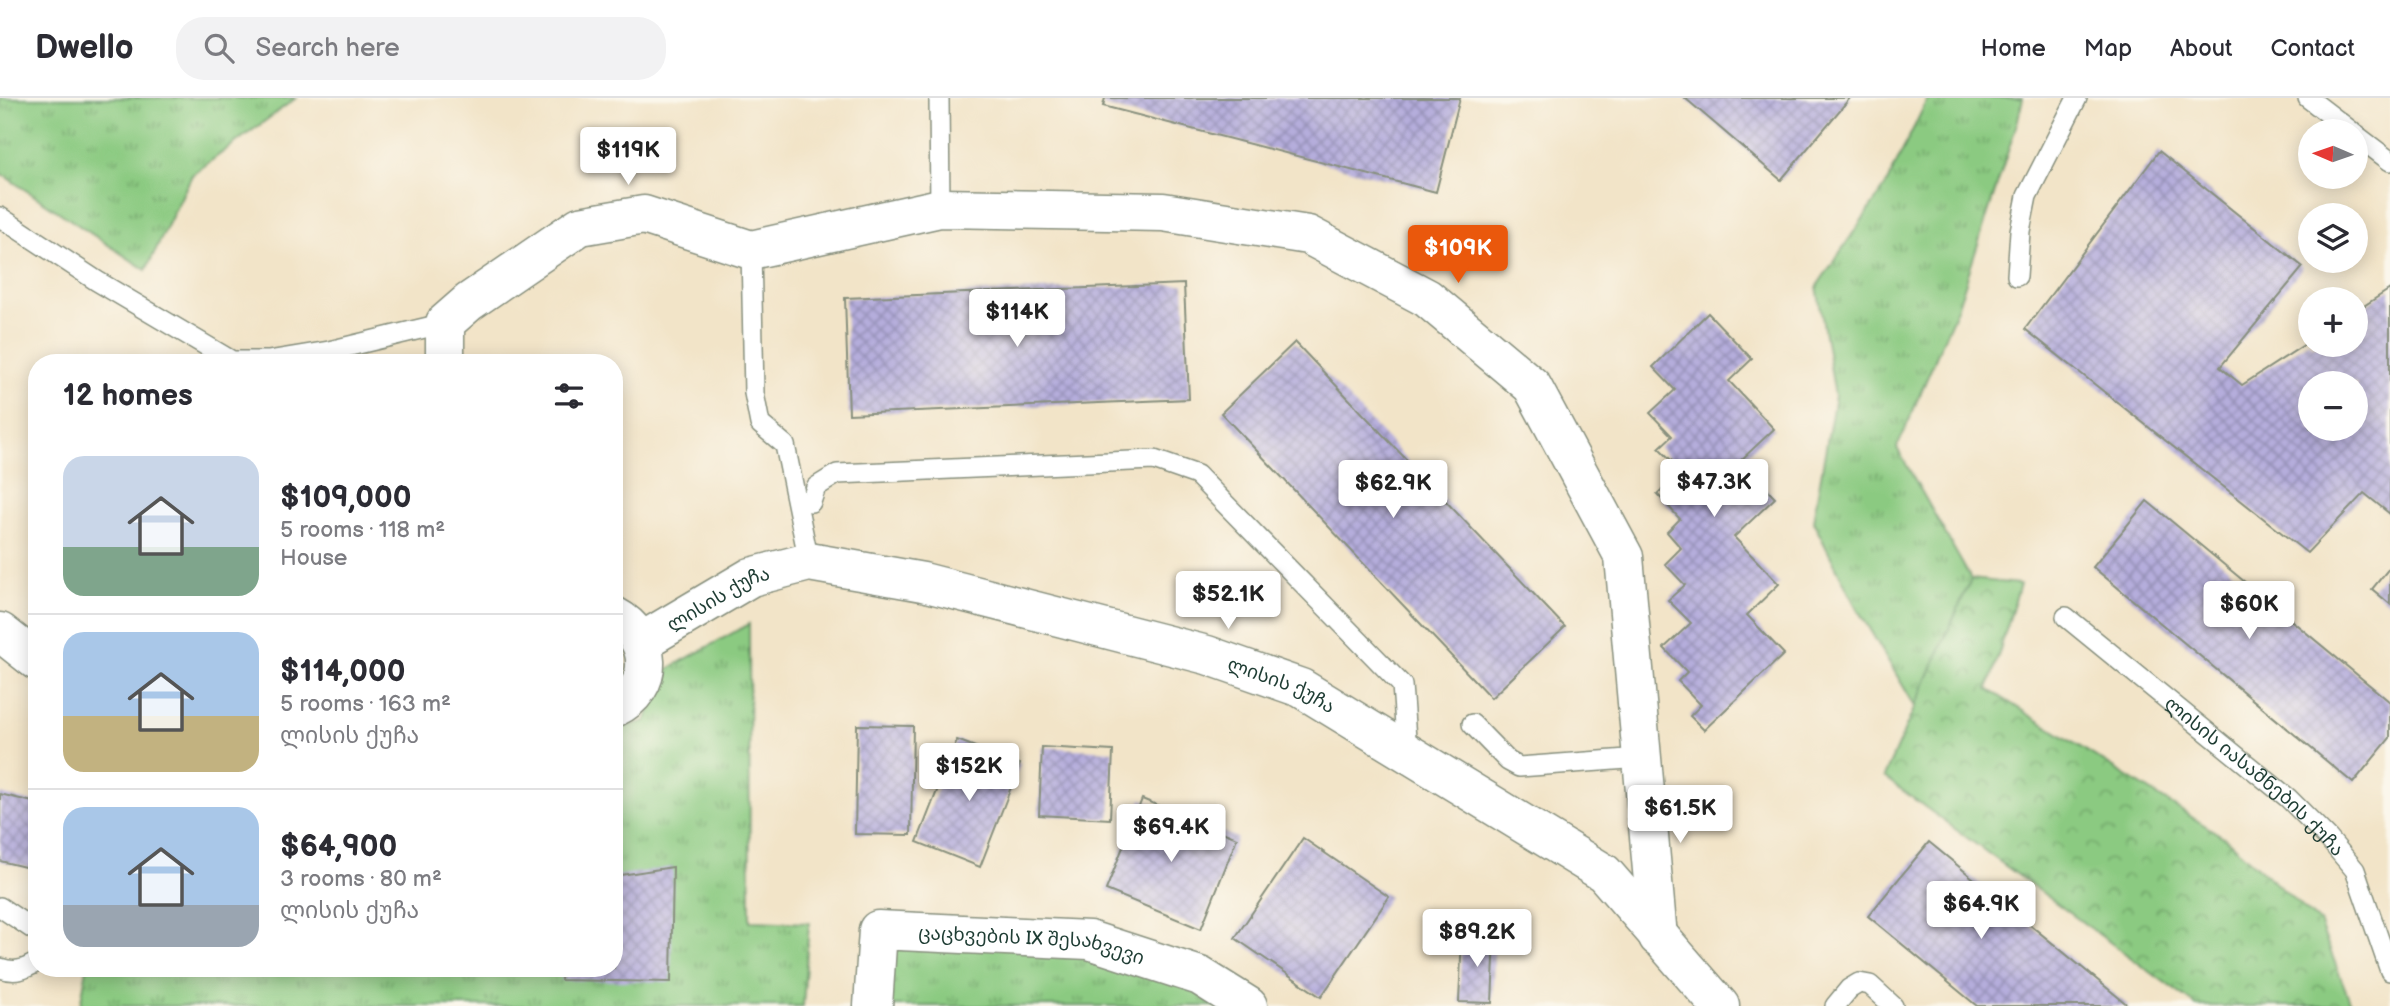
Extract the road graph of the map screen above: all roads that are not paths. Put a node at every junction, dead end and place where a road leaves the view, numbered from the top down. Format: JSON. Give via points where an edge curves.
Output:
{"nodes":[{"id":1,"x":939,"y":98,"type":"edge"},
{"id":2,"x":2077,"y":98,"type":"edge"},
{"id":3,"x":2308,"y":98,"type":"edge"},
{"id":4,"x":2335,"y":119,"type":"edge"},
{"id":5,"x":2368,"y":144,"type":"edge"},
{"id":6,"x":2390,"y":161,"type":"edge"},
{"id":7,"x":940,"y":208,"type":"junction"},
{"id":8,"x":0,"y":217,"type":"edge"},
{"id":9,"x":751,"y":250,"type":"junction"},
{"id":10,"x":2017,"y":276,"type":"dead end"},
{"id":11,"x":444,"y":323,"type":"junction"},
{"id":12,"x":220,"y":354,"type":"edge"},
{"id":13,"x":308,"y":354,"type":"edge"},
{"id":14,"x":444,"y":354,"type":"edge"},
{"id":15,"x":811,"y":502,"type":"dead end"},
{"id":16,"x":809,"y":562,"type":"junction"},
{"id":17,"x":2066,"y":617,"type":"dead end"},
{"id":18,"x":623,"y":621,"type":"edge"},
{"id":19,"x":1,"y":637,"type":"edge"},
{"id":20,"x":641,"y":642,"type":"junction"},
{"id":21,"x":28,"y":655,"type":"edge"},
{"id":22,"x":623,"y":702,"type":"edge"},
{"id":23,"x":1472,"y":724,"type":"dead end"},
{"id":24,"x":1407,"y":752,"type":"junction"},
{"id":25,"x":1642,"y":758,"type":"junction"},
{"id":26,"x":0,"y":907,"type":"edge"},
{"id":27,"x":28,"y":926,"type":"edge"},
{"id":28,"x":1658,"y":937,"type":"junction"},
{"id":29,"x":0,"y":968,"type":"edge"},
{"id":30,"x":28,"y":968,"type":"edge"},
{"id":31,"x":2390,"y":971,"type":"edge"},
{"id":32,"x":873,"y":1006,"type":"edge"},
{"id":33,"x":1248,"y":1006,"type":"edge"},
{"id":34,"x":1720,"y":1006,"type":"edge"},
{"id":35,"x":1835,"y":1006,"type":"edge"},
{"id":36,"x":1893,"y":1006,"type":"edge"}],
"edges":[{"from":1,"to":7,"type":"lane"},
{"from":2,"to":10,"type":"lane","via":[[2027,196]]},
{"from":3,"to":4,"type":"lane"},
{"from":5,"to":6,"type":"lane"},
{"from":7,"to":9,"type":"street"},
{"from":7,"to":25,"type":"street","via":[[1163,212],[1308,235],[1427,298],[1532,386],[1624,557]]},
{"from":8,"to":12,"type":"lane"},
{"from":9,"to":11,"type":"street","via":[[644,215],[580,226]]},
{"from":9,"to":16,"type":"lane","via":[[754,393],[760,424],[785,445]]},
{"from":11,"to":13,"type":"lane"},
{"from":11,"to":14,"type":"street"},
{"from":15,"to":24,"type":"lane","via":[[817,487],[837,474],[1154,460],[1197,475],[1402,685]]},
{"from":16,"to":20,"type":"street","name":"ლისის ქუჩა","via":[[751,577]]},
{"from":16,"to":24,"type":"street","name":"ლისის ქუჩა","via":[[923,582],[1207,654],[1301,688]]},
{"from":17,"to":31,"type":"lane","name":"ლისის იასამნების ქუჩა","via":[[2288,797],[2328,838],[2355,870]]},
{"from":18,"to":20,"type":"street"},
{"from":19,"to":21,"type":"street"},
{"from":20,"to":22,"type":"street","via":[[645,669],[641,683]]},
{"from":23,"to":25,"type":"lane","via":[[1519,767]]},
{"from":24,"to":28,"type":"street","name":"ლისის ქუჩა","via":[[1604,873]]},
{"from":25,"to":28,"type":"street"},
{"from":26,"to":27,"type":"lane"},
{"from":28,"to":34,"type":"street","name":"ლისის ქუჩა"},
{"from":29,"to":30,"type":"lane"},
{"from":32,"to":33,"type":"street","name":"ცაცხვების IX შესახვევი","via":[[878,930],[1089,940],[1200,976]]},
{"from":35,"to":36,"type":"lane","via":[[1859,983],[1870,985]]}]}
